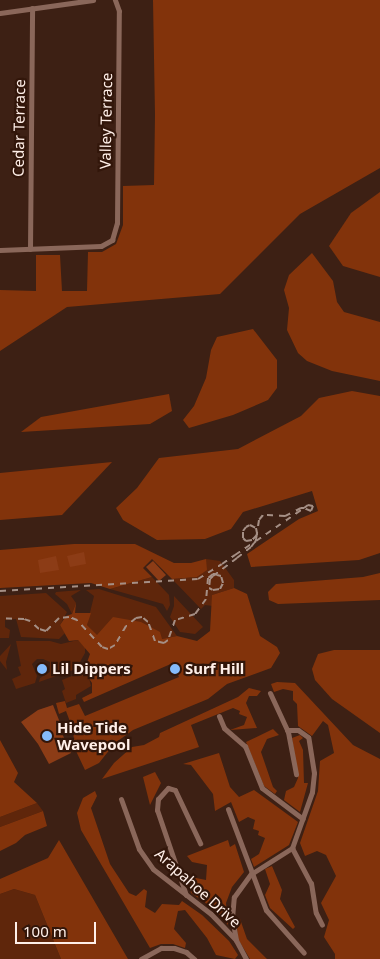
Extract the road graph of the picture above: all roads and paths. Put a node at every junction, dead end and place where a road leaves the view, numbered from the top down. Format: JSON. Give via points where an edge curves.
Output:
{"nodes":[{"id":1,"x":93,"y":0,"type":"edge"},
{"id":2,"x":115,"y":0,"type":"edge"},
{"id":3,"x":32,"y":8,"type":"junction"},
{"id":4,"x":0,"y":13,"type":"edge"},
{"id":5,"x":30,"y":248,"type":"junction"},
{"id":6,"x":0,"y":250,"type":"edge"},
{"id":7,"x":270,"y":693,"type":"dead end"},
{"id":8,"x":219,"y":716,"type":"dead end"},
{"id":9,"x":287,"y":730,"type":"junction"},
{"id":10,"x":296,"y":774,"type":"dead end"},
{"id":11,"x":121,"y":799,"type":"dead end"},
{"id":12,"x":228,"y":810,"type":"dead end"},
{"id":13,"x":303,"y":819,"type":"junction"},
{"id":14,"x":200,"y":843,"type":"dead end"},
{"id":15,"x":292,"y":848,"type":"junction"},
{"id":16,"x":250,"y":874,"type":"junction"},
{"id":17,"x":186,"y":896,"type":"junction"},
{"id":18,"x":322,"y":926,"type":"dead end"},
{"id":19,"x":236,"y":940,"type":"junction"},
{"id":20,"x":304,"y":953,"type":"dead end"},
{"id":21,"x":141,"y":959,"type":"edge"},
{"id":22,"x":194,"y":959,"type":"edge"},
{"id":23,"x":246,"y":959,"type":"edge"}],
"edges":[{"from":1,"to":3,"type":"street"},
{"from":2,"to":5,"type":"street","name":"Valley Terrace","via":[[119,11],[117,224],[112,240],[101,246]]},
{"from":3,"to":4,"type":"street"},
{"from":3,"to":5,"type":"street","name":"Cedar Terrace"},
{"from":5,"to":6,"type":"street"},
{"from":7,"to":9,"type":"street"},
{"from":8,"to":13,"type":"street","via":[[224,728],[245,746],[262,788]]},
{"from":9,"to":10,"type":"street"},
{"from":9,"to":13,"type":"street","via":[[298,730],[308,737],[314,782]]},
{"from":11,"to":17,"type":"street","name":"Arapahoe Drive","via":[[139,849],[153,869]]},
{"from":12,"to":16,"type":"street"},
{"from":13,"to":15,"type":"street"},
{"from":14,"to":17,"type":"street","via":[[175,790],[168,788],[163,791],[157,810]]},
{"from":15,"to":16,"type":"street"},
{"from":15,"to":18,"type":"street","via":[[311,883],[316,913]]},
{"from":16,"to":19,"type":"street","via":[[241,884],[232,907]]},
{"from":16,"to":20,"type":"street","via":[[266,910]]},
{"from":17,"to":19,"type":"street","name":"Arapahoe Drive","via":[[211,914]]},
{"from":19,"to":23,"type":"street"},
{"from":21,"to":22,"type":"street","via":[[161,948],[174,948]]}]}
